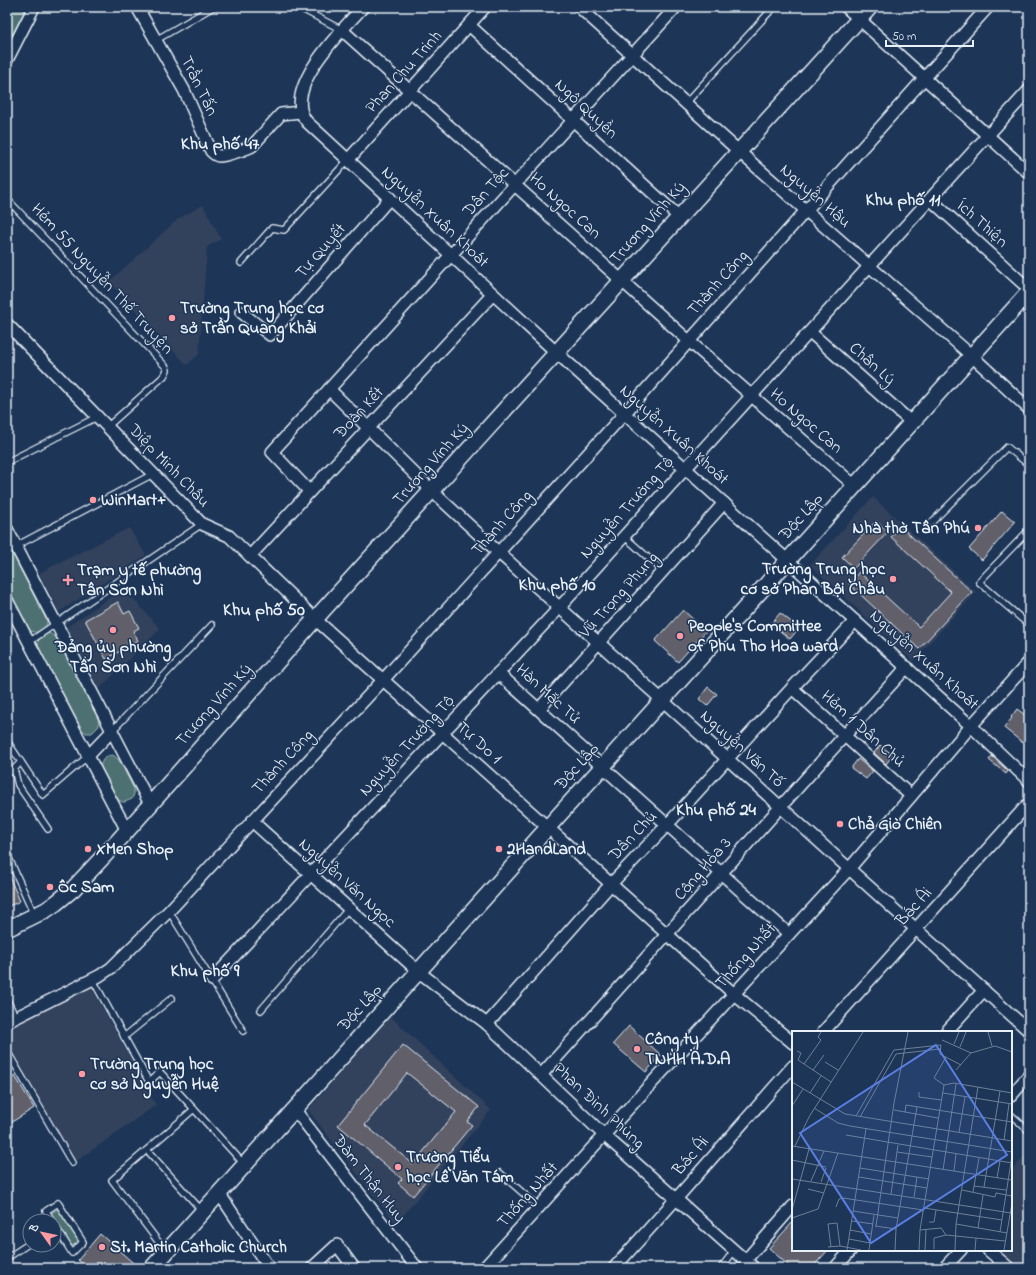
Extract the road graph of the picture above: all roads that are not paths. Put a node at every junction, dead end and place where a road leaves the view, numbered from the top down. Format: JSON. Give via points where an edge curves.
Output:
{"nodes":[{"id":1,"x":34,"y":7,"type":"edge"},
{"id":2,"x":137,"y":7,"type":"edge"},
{"id":3,"x":213,"y":7,"type":"edge"},
{"id":4,"x":298,"y":7,"type":"edge"},
{"id":5,"x":363,"y":7,"type":"edge"},
{"id":6,"x":485,"y":7,"type":"edge"},
{"id":7,"x":579,"y":7,"type":"edge"},
{"id":8,"x":676,"y":7,"type":"edge"},
{"id":9,"x":774,"y":7,"type":"edge"},
{"id":10,"x":846,"y":7,"type":"edge"},
{"id":11,"x":870,"y":7,"type":"edge"},
{"id":12,"x":988,"y":7,"type":"edge"},
{"id":13,"x":859,"y":19,"type":"junction"},
{"id":14,"x":469,"y":25,"type":"junction"},
{"id":15,"x":342,"y":30,"type":"junction"},
{"id":16,"x":156,"y":40,"type":"junction"},
{"id":17,"x":632,"y":55,"type":"junction"},
{"id":18,"x":7,"y":60,"type":"edge"},
{"id":19,"x":924,"y":77,"type":"junction"},
{"id":20,"x":1029,"y":90,"type":"edge"},
{"id":21,"x":410,"y":91,"type":"junction"},
{"id":22,"x":686,"y":103,"type":"junction"},
{"id":23,"x":301,"y":112,"type":"junction"},
{"id":24,"x":573,"y":120,"type":"junction"},
{"id":25,"x":988,"y":135,"type":"junction"},
{"id":26,"x":739,"y":151,"type":"junction"},
{"id":27,"x":348,"y":160,"type":"junction"},
{"id":28,"x":1029,"y":173,"type":"edge"},
{"id":29,"x":515,"y":184,"type":"junction"},
{"id":30,"x":390,"y":198,"type":"junction"},
{"id":31,"x":7,"y":199,"type":"edge"},
{"id":32,"x":930,"y":199,"type":"junction"},
{"id":33,"x":805,"y":210,"type":"junction"},
{"id":34,"x":679,"y":217,"type":"junction"},
{"id":35,"x":451,"y":255,"type":"junction"},
{"id":36,"x":241,"y":263,"type":"dead end"},
{"id":37,"x":869,"y":266,"type":"junction"},
{"id":38,"x":622,"y":280,"type":"junction"},
{"id":39,"x":1029,"y":291,"type":"edge"},
{"id":40,"x":493,"y":294,"type":"junction"},
{"id":41,"x":241,"y":312,"type":"dead end"},
{"id":42,"x":7,"y":324,"type":"edge"},
{"id":43,"x":810,"y":332,"type":"junction"},
{"id":44,"x":689,"y":341,"type":"junction"},
{"id":45,"x":557,"y":353,"type":"junction"},
{"id":46,"x":972,"y":356,"type":"junction"},
{"id":47,"x":329,"y":390,"type":"junction"},
{"id":48,"x":752,"y":396,"type":"junction"},
{"id":49,"x":1029,"y":409,"type":"edge"},
{"id":50,"x":624,"y":414,"type":"junction"},
{"id":51,"x":97,"y":417,"type":"junction"},
{"id":52,"x":912,"y":423,"type":"junction"},
{"id":53,"x":107,"y":427,"type":"junction"},
{"id":54,"x":368,"y":428,"type":"junction"},
{"id":55,"x":7,"y":462,"type":"edge"},
{"id":56,"x":1029,"y":465,"type":"edge"},
{"id":57,"x":686,"y":468,"type":"junction"},
{"id":58,"x":153,"y":474,"type":"junction"},
{"id":59,"x":855,"y":486,"type":"junction"},
{"id":60,"x":309,"y":491,"type":"junction"},
{"id":61,"x":432,"y":491,"type":"junction"},
{"id":62,"x":724,"y":503,"type":"junction"},
{"id":63,"x":931,"y":523,"type":"dead end"},
{"id":64,"x":202,"y":524,"type":"junction"},
{"id":65,"x":7,"y":529,"type":"edge"},
{"id":66,"x":1029,"y":530,"type":"edge"},
{"id":67,"x":624,"y":536,"type":"junction"},
{"id":68,"x":16,"y":546,"type":"junction"},
{"id":69,"x":498,"y":552,"type":"junction"},
{"id":70,"x":250,"y":556,"type":"junction"},
{"id":71,"x":788,"y":560,"type":"junction"},
{"id":72,"x":663,"y":571,"type":"junction"},
{"id":73,"x":7,"y":600,"type":"edge"},
{"id":74,"x":559,"y":608,"type":"junction"},
{"id":75,"x":315,"y":620,"type":"junction"},
{"id":76,"x":855,"y":621,"type":"junction"},
{"id":77,"x":56,"y":624,"type":"junction"},
{"id":78,"x":1029,"y":624,"type":"edge"},
{"id":79,"x":212,"y":625,"type":"dead end"},
{"id":80,"x":29,"y":642,"type":"junction"},
{"id":81,"x":599,"y":643,"type":"junction"},
{"id":82,"x":1029,"y":662,"type":"edge"},
{"id":83,"x":907,"y":667,"type":"junction"},
{"id":84,"x":498,"y":673,"type":"junction"},
{"id":85,"x":383,"y":680,"type":"junction"},
{"id":86,"x":792,"y":688,"type":"junction"},
{"id":87,"x":662,"y":700,"type":"junction"},
{"id":88,"x":539,"y":710,"type":"junction"},
{"id":89,"x":971,"y":726,"type":"junction"},
{"id":90,"x":112,"y":731,"type":"junction"},
{"id":91,"x":442,"y":733,"type":"junction"},
{"id":92,"x":844,"y":735,"type":"junction"},
{"id":93,"x":7,"y":741,"type":"edge"},
{"id":94,"x":88,"y":756,"type":"junction"},
{"id":95,"x":728,"y":759,"type":"junction"},
{"id":96,"x":21,"y":762,"type":"junction"},
{"id":97,"x":603,"y":766,"type":"junction"},
{"id":98,"x":14,"y":770,"type":"junction"},
{"id":99,"x":7,"y":774,"type":"edge"},
{"id":100,"x":1029,"y":780,"type":"edge"},
{"id":101,"x":911,"y":796,"type":"junction"},
{"id":102,"x":150,"y":804,"type":"junction"},
{"id":103,"x":1029,"y":804,"type":"edge"},
{"id":104,"x":781,"y":807,"type":"junction"},
{"id":105,"x":252,"y":821,"type":"junction"},
{"id":106,"x":668,"y":824,"type":"junction"},
{"id":107,"x":548,"y":828,"type":"junction"},
{"id":108,"x":48,"y":829,"type":"dead end"},
{"id":109,"x":127,"y":831,"type":"junction"},
{"id":110,"x":7,"y":854,"type":"edge"},
{"id":111,"x":849,"y":869,"type":"junction"},
{"id":112,"x":722,"y":873,"type":"junction"},
{"id":113,"x":311,"y":874,"type":"junction"},
{"id":114,"x":611,"y":884,"type":"junction"},
{"id":115,"x":349,"y":908,"type":"junction"},
{"id":116,"x":169,"y":911,"type":"junction"},
{"id":117,"x":35,"y":916,"type":"junction"},
{"id":118,"x":7,"y":929,"type":"edge"},
{"id":119,"x":916,"y":929,"type":"junction"},
{"id":120,"x":789,"y":934,"type":"junction"},
{"id":121,"x":668,"y":935,"type":"junction"},
{"id":122,"x":419,"y":972,"type":"junction"},
{"id":123,"x":93,"y":980,"type":"junction"},
{"id":124,"x":212,"y":980,"type":"junction"},
{"id":125,"x":984,"y":990,"type":"junction"},
{"id":126,"x":734,"y":994,"type":"junction"},
{"id":127,"x":172,"y":998,"type":"dead end"},
{"id":128,"x":7,"y":1000,"type":"edge"},
{"id":129,"x":261,"y":1010,"type":"dead end"},
{"id":130,"x":11,"y":1020,"type":"edge"},
{"id":131,"x":486,"y":1024,"type":"junction"},
{"id":132,"x":243,"y":1031,"type":"dead end"},
{"id":133,"x":824,"y":1031,"type":"edge"},
{"id":134,"x":947,"y":1031,"type":"edge"},
{"id":135,"x":1029,"y":1031,"type":"edge"},
{"id":136,"x":124,"y":1037,"type":"junction"},
{"id":137,"x":792,"y":1042,"type":"edge"},
{"id":138,"x":7,"y":1051,"type":"edge"},
{"id":139,"x":792,"y":1067,"type":"edge"},
{"id":140,"x":541,"y":1075,"type":"junction"},
{"id":141,"x":1029,"y":1075,"type":"edge"},
{"id":142,"x":1012,"y":1095,"type":"edge"},
{"id":143,"x":194,"y":1109,"type":"junction"},
{"id":144,"x":294,"y":1110,"type":"junction"},
{"id":145,"x":1012,"y":1116,"type":"edge"},
{"id":146,"x":1029,"y":1131,"type":"edge"},
{"id":147,"x":604,"y":1135,"type":"junction"},
{"id":148,"x":147,"y":1150,"type":"junction"},
{"id":149,"x":72,"y":1163,"type":"dead end"},
{"id":150,"x":245,"y":1165,"type":"junction"},
{"id":151,"x":500,"y":1173,"type":"dead end"},
{"id":152,"x":220,"y":1193,"type":"junction"},
{"id":153,"x":676,"y":1199,"type":"junction"},
{"id":154,"x":539,"y":1207,"type":"junction"},
{"id":155,"x":792,"y":1207,"type":"edge"},
{"id":156,"x":203,"y":1212,"type":"junction"},
{"id":157,"x":47,"y":1213,"type":"edge"},
{"id":158,"x":62,"y":1237,"type":"edge"},
{"id":159,"x":22,"y":1249,"type":"edge"},
{"id":160,"x":734,"y":1250,"type":"junction"},
{"id":161,"x":850,"y":1251,"type":"edge"},
{"id":162,"x":960,"y":1251,"type":"edge"},
{"id":163,"x":989,"y":1251,"type":"edge"},
{"id":164,"x":167,"y":1252,"type":"junction"},
{"id":165,"x":7,"y":1258,"type":"edge"},
{"id":166,"x":749,"y":1264,"type":"edge"},
{"id":167,"x":152,"y":1268,"type":"edge"},
{"id":168,"x":269,"y":1268,"type":"edge"},
{"id":169,"x":312,"y":1268,"type":"edge"},
{"id":170,"x":354,"y":1268,"type":"edge"},
{"id":171,"x":417,"y":1268,"type":"edge"},
{"id":172,"x":484,"y":1268,"type":"edge"},
{"id":173,"x":614,"y":1268,"type":"edge"},
{"id":174,"x":721,"y":1268,"type":"edge"},
{"id":175,"x":836,"y":1268,"type":"edge"},
{"id":176,"x":944,"y":1268,"type":"edge"},
{"id":177,"x":1008,"y":1268,"type":"edge"}],
"edges":[{"from":1,"to":18,"type":"street"},
{"from":2,"to":16,"type":"street","name":"Trần Tấn"},
{"from":3,"to":16,"type":"lane"},
{"from":4,"to":15,"type":"lane"},
{"from":5,"to":15,"type":"street"},
{"from":6,"to":14,"type":"street","name":"Phan Chu Trinh"},
{"from":7,"to":17,"type":"street","name":"Nguyễn Hậu"},
{"from":8,"to":17,"type":"street","name":"Dân Tộc"},
{"from":9,"to":22,"type":"lane"},
{"from":10,"to":13,"type":"street"},
{"from":11,"to":13,"type":"street","name":"Trương Vĩnh Ký"},
{"from":12,"to":19,"type":"street","name":"Thành Công"},
{"from":13,"to":19,"type":"street"},
{"from":13,"to":26,"type":"street","name":"Trương Vĩnh Ký"},
{"from":14,"to":21,"type":"street","name":"Phan Chu Trinh"},
{"from":14,"to":24,"type":"street","name":"Ngô Quyền"},
{"from":15,"to":21,"type":"street","name":"Ho Ngoc Can"},
{"from":15,"to":23,"type":"street","via":[[308,76],[301,97]]},
{"from":16,"to":23,"type":"street","name":"Trần Tấn","via":[[184,90],[211,151],[216,155],[222,156],[252,146],[281,114]]},
{"from":17,"to":22,"type":"street","name":"Nguyễn Hậu"},
{"from":17,"to":24,"type":"street","name":"Dân Tộc"},
{"from":19,"to":25,"type":"street"},
{"from":19,"to":33,"type":"street","name":"Thành Công"},
{"from":20,"to":25,"type":"street","name":"Nguyễn Trường Tộ"},
{"from":21,"to":27,"type":"street","name":"Phan Chu Trinh"},
{"from":21,"to":29,"type":"street","name":"Ho Ngoc Can"},
{"from":22,"to":26,"type":"street","name":"Nguyễn Hậu"},
{"from":23,"to":27,"type":"street","name":"Nguyễn Xuân Khoát","via":[[307,122]]},
{"from":24,"to":29,"type":"street","name":"Dân Tộc"},
{"from":24,"to":34,"type":"street","name":"Ngô Quyền"},
{"from":25,"to":28,"type":"street"},
{"from":25,"to":32,"type":"street","name":"Nguyễn Trường Tộ"},
{"from":26,"to":33,"type":"street","name":"Nguyễn Hậu"},
{"from":26,"to":34,"type":"street","name":"Trương Vĩnh Ký"},
{"from":27,"to":30,"type":"street","name":"Nguyễn Xuân Khoát"},
{"from":27,"to":36,"type":"lane","via":[[284,230],[272,228]]},
{"from":29,"to":35,"type":"street","name":"Dân Tộc"},
{"from":29,"to":38,"type":"street","name":"Ho Ngoc Can"},
{"from":30,"to":35,"type":"street","name":"Nguyễn Xuân Khoát"},
{"from":30,"to":41,"type":"street","name":"Tự Quyết","via":[[270,335]]},
{"from":31,"to":53,"type":"lane","name":"Hẻm 55 Nguyễn Thế Truyện","via":[[166,367],[164,376]]},
{"from":32,"to":37,"type":"street","name":"Nguyễn Trường Tộ"},
{"from":32,"to":39,"type":"street","name":"Ích Thiện"},
{"from":33,"to":37,"type":"street","name":"Nguyễn Hậu"},
{"from":33,"to":44,"type":"street","name":"Thành Công"},
{"from":34,"to":38,"type":"street","name":"Trương Vĩnh Ký"},
{"from":35,"to":40,"type":"street","name":"Nguyễn Xuân Khoát"},
{"from":35,"to":47,"type":"street","name":"Dân Tộc"},
{"from":37,"to":43,"type":"street","name":"Nguyễn Trường Tộ"},
{"from":37,"to":46,"type":"street","name":"Nguyễn Hậu"},
{"from":38,"to":44,"type":"street","name":"Ho Ngoc Can"},
{"from":38,"to":45,"type":"street","name":"Trương Vĩnh Ký"},
{"from":39,"to":46,"type":"street","name":"Độc Lập"},
{"from":40,"to":45,"type":"street","name":"Nguyễn Xuân Khoát"},
{"from":40,"to":54,"type":"street","name":"Đoàn Kết"},
{"from":42,"to":51,"type":"street","name":"Diệp Minh Châu"},
{"from":43,"to":48,"type":"street","name":"Nguyễn Trường Tộ"},
{"from":43,"to":52,"type":"street","name":"Chân Lý"},
{"from":44,"to":48,"type":"street","name":"Ho Ngoc Can"},
{"from":44,"to":50,"type":"street","name":"Thành Công"},
{"from":45,"to":50,"type":"street","name":"Nguyễn Xuân Khoát"},
{"from":45,"to":61,"type":"street","name":"Trương Vĩnh Ký"},
{"from":46,"to":49,"type":"street","name":"Nguyễn Hậu"},
{"from":46,"to":52,"type":"street","name":"Độc Lập"},
{"from":47,"to":54,"type":"street","name":"Nguyễn Văn Tố"},
{"from":47,"to":60,"type":"street","name":"Dân Tộc","via":[[272,452]]},
{"from":48,"to":57,"type":"street","name":"Nguyễn Trường Tộ"},
{"from":48,"to":59,"type":"street","name":"Ho Ngoc Can"},
{"from":50,"to":57,"type":"street","name":"Nguyễn Xuân Khoát"},
{"from":50,"to":69,"type":"street","name":"Thành Công"},
{"from":51,"to":53,"type":"street","name":"Diệp Minh Châu"},
{"from":51,"to":55,"type":"lane"},
{"from":52,"to":59,"type":"street","name":"Độc Lập"},
{"from":53,"to":58,"type":"street","name":"Diệp Minh Châu"},
{"from":54,"to":60,"type":"street","name":"Đoàn Kết"},
{"from":54,"to":61,"type":"street","name":"Nguyễn Văn Tố"},
{"from":56,"to":63,"type":"lane","via":[[1007,447]]},
{"from":57,"to":62,"type":"street","name":"Nguyễn Xuân Khoát"},
{"from":57,"to":67,"type":"street","name":"Nguyễn Trường Tộ"},
{"from":58,"to":64,"type":"street","name":"Diệp Minh Châu"},
{"from":58,"to":68,"type":"lane"},
{"from":59,"to":71,"type":"street","name":"Độc Lập"},
{"from":60,"to":70,"type":"street","name":"Đoàn Kết"},
{"from":61,"to":69,"type":"street","name":"Nguyễn Văn Tố"},
{"from":61,"to":75,"type":"street","name":"Trương Vĩnh Ký"},
{"from":62,"to":71,"type":"street","name":"Nguyễn Xuân Khoát"},
{"from":62,"to":72,"type":"street","name":"Vũ Trọng Phụng"},
{"from":64,"to":70,"type":"street","name":"Diệp Minh Châu","via":[[229,536]]},
{"from":64,"to":77,"type":"lane"},
{"from":65,"to":68,"type":"street"},
{"from":66,"to":78,"type":"lane","via":[[979,582]]},
{"from":67,"to":72,"type":"lane"},
{"from":67,"to":74,"type":"street","name":"Nguyễn Trường Tộ"},
{"from":68,"to":77,"type":"street"},
{"from":69,"to":74,"type":"street","name":"Nguyễn Văn Tố"},
{"from":69,"to":85,"type":"street","name":"Thành Công"},
{"from":70,"to":75,"type":"street","name":"Diệp Minh Châu"},
{"from":71,"to":76,"type":"street","name":"Nguyễn Xuân Khoát"},
{"from":71,"to":87,"type":"street","name":"Độc Lập"},
{"from":72,"to":81,"type":"street","name":"Vũ Trọng Phụng"},
{"from":73,"to":80,"type":"street"},
{"from":74,"to":81,"type":"street","name":"Nguyễn Văn Tố"},
{"from":74,"to":84,"type":"street","name":"Nguyễn Trường Tộ"},
{"from":75,"to":85,"type":"street","name":"Tự Do 1"},
{"from":75,"to":102,"type":"street","name":"Trương Vĩnh Ký"},
{"from":76,"to":83,"type":"street","name":"Nguyễn Xuân Khoát"},
{"from":76,"to":86,"type":"street","name":"Dân Chủ"},
{"from":77,"to":80,"type":"lane"},
{"from":77,"to":90,"type":"street"},
{"from":79,"to":90,"type":"lane"},
{"from":80,"to":94,"type":"street"},
{"from":81,"to":87,"type":"street","name":"Nguyễn Văn Tố"},
{"from":81,"to":88,"type":"street","name":"Vũ Trọng Phụng"},
{"from":82,"to":89,"type":"street","name":"Thống Nhất"},
{"from":83,"to":89,"type":"street","name":"Nguyễn Xuân Khoát"},
{"from":83,"to":92,"type":"street","name":"Cộng Hòa 3"},
{"from":84,"to":88,"type":"street","name":"Hàn Mặc Tử"},
{"from":84,"to":91,"type":"street","name":"Nguyễn Trường Tộ"},
{"from":85,"to":91,"type":"street","name":"Tự Do 1"},
{"from":85,"to":105,"type":"street","name":"Thành Công"},
{"from":86,"to":92,"type":"street","name":"Hẻm 1 Dân Chủ"},
{"from":86,"to":95,"type":"street","name":"Dân Chủ"},
{"from":87,"to":95,"type":"street","name":"Nguyễn Văn Tố"},
{"from":87,"to":97,"type":"street","name":"Độc Lập"},
{"from":88,"to":97,"type":"street","name":"Hàn Mặc Tử"},
{"from":89,"to":100,"type":"street","name":"Nguyễn Xuân Khoát"},
{"from":89,"to":101,"type":"street","name":"Thống Nhất"},
{"from":90,"to":94,"type":"street"},
{"from":90,"to":102,"type":"street"},
{"from":91,"to":107,"type":"street","name":"Tự Do 1"},
{"from":91,"to":113,"type":"street","name":"Nguyễn Trường Tộ"},
{"from":92,"to":101,"type":"street","name":"Hẻm 1 Dân Chủ"},
{"from":92,"to":104,"type":"street","name":"Cộng Hòa 3"},
{"from":93,"to":96,"type":"lane"},
{"from":94,"to":96,"type":"lane","via":[[43,795]]},
{"from":94,"to":109,"type":"street"},
{"from":95,"to":104,"type":"street","name":"Nguyễn Văn Tố"},
{"from":95,"to":106,"type":"street","name":"Dân Chủ"},
{"from":96,"to":98,"type":"lane"},
{"from":97,"to":106,"type":"street","name":"Hàn Mặc Tử"},
{"from":97,"to":107,"type":"street","name":"Độc Lập"},
{"from":98,"to":99,"type":"lane"},
{"from":98,"to":108,"type":"lane","via":[[18,785]]},
{"from":101,"to":111,"type":"street","name":"Thống Nhất"},
{"from":102,"to":109,"type":"street","name":"Trương Vĩnh Ký"},
{"from":103,"to":119,"type":"street","name":"Bác Ái"},
{"from":104,"to":111,"type":"street","name":"Nguyễn Văn Tố"},
{"from":104,"to":112,"type":"street","name":"Cộng Hòa 3"},
{"from":105,"to":113,"type":"street","name":"Nguyễn Văn Ngọc"},
{"from":105,"to":116,"type":"street","name":"Thành Công"},
{"from":106,"to":112,"type":"street","name":"Hàn Mặc Tử"},
{"from":106,"to":114,"type":"street","name":"Dân Chủ"},
{"from":107,"to":114,"type":"street","name":"Tự Do 1"},
{"from":107,"to":122,"type":"street","name":"Độc Lập"},
{"from":109,"to":117,"type":"street","name":"Trương Vĩnh Ký","via":[[69,893]]},
{"from":110,"to":117,"type":"lane"},
{"from":111,"to":119,"type":"street","name":"Nguyễn Văn Tố"},
{"from":111,"to":120,"type":"street","name":"Thống Nhất"},
{"from":112,"to":120,"type":"street","name":"Hàn Mặc Tử"},
{"from":112,"to":121,"type":"street","name":"Cộng Hòa 3"},
{"from":113,"to":115,"type":"street","name":"Nguyễn Văn Ngọc"},
{"from":113,"to":124,"type":"street","name":"Nguyễn Trường Tộ"},
{"from":114,"to":121,"type":"street","name":"Tự Do 1"},
{"from":114,"to":131,"type":"street","name":"Dân Chủ"},
{"from":115,"to":122,"type":"street","name":"Nguyễn Văn Ngọc"},
{"from":115,"to":129,"type":"lane"},
{"from":116,"to":123,"type":"street","name":"Thành Công","via":[[111,968]]},
{"from":116,"to":124,"type":"lane"},
{"from":117,"to":118,"type":"street","name":"Trương Vĩnh Ký"},
{"from":119,"to":125,"type":"street","name":"Nguyễn Văn Tố"},
{"from":119,"to":133,"type":"street","name":"Bác Ái"},
{"from":120,"to":126,"type":"street","name":"Thống Nhất"},
{"from":121,"to":126,"type":"street","name":"Tự Do 1"},
{"from":121,"to":140,"type":"street","name":"Cộng Hòa 3"},
{"from":122,"to":131,"type":"street","name":"Phan Đình Phùng"},
{"from":122,"to":144,"type":"street","name":"Độc Lập"},
{"from":123,"to":130,"type":"street","name":"Thành Công"},
{"from":123,"to":136,"type":"lane"},
{"from":124,"to":132,"type":"lane"},
{"from":125,"to":134,"type":"street"},
{"from":125,"to":135,"type":"street","name":"Nguyễn Văn Tố"},
{"from":126,"to":137,"type":"street","name":"Tự Do 1"},
{"from":126,"to":147,"type":"street","name":"Thống Nhất"},
{"from":127,"to":136,"type":"lane"},
{"from":128,"to":130,"type":"lane"},
{"from":131,"to":140,"type":"street","name":"Phan Đình Phùng"},
{"from":136,"to":143,"type":"lane","via":[[149,1082],[160,1072]]},
{"from":138,"to":149,"type":"lane"},
{"from":139,"to":153,"type":"street","name":"Bác Ái"},
{"from":140,"to":147,"type":"street","name":"Phan Đình Phùng"},
{"from":141,"to":142,"type":"street"},
{"from":143,"to":148,"type":"lane"},
{"from":143,"to":150,"type":"lane"},
{"from":144,"to":150,"type":"street","name":"Độc Lập"},
{"from":144,"to":171,"type":"street","name":"Đàm Thận Huy"},
{"from":145,"to":146,"type":"lane"},
{"from":147,"to":153,"type":"street","name":"Phan Đình Phùng"},
{"from":147,"to":154,"type":"street","name":"Thống Nhất"},
{"from":148,"to":156,"type":"lane"},
{"from":148,"to":164,"type":"lane","via":[[112,1180]]},
{"from":150,"to":152,"type":"street","name":"Độc Lập"},
{"from":151,"to":154,"type":"lane"},
{"from":152,"to":156,"type":"street","name":"Độc Lập"},
{"from":152,"to":168,"type":"street"},
{"from":153,"to":160,"type":"street","name":"Phan Đình Phùng"},
{"from":153,"to":173,"type":"street","name":"Bác Ái"},
{"from":154,"to":172,"type":"street","name":"Thống Nhất"},
{"from":155,"to":166,"type":"street"},
{"from":156,"to":164,"type":"street","name":"Độc Lập"},
{"from":157,"to":158,"type":"lane","via":[[46,1211],[58,1203],[83,1242],[72,1253]]},
{"from":159,"to":165,"type":"lane"},
{"from":160,"to":166,"type":"street","name":"Phan Đình Phùng"},
{"from":160,"to":174,"type":"lane"},
{"from":161,"to":175,"type":"street"},
{"from":162,"to":176,"type":"street"},
{"from":163,"to":177,"type":"street"},
{"from":164,"to":167,"type":"street","name":"Độc Lập"},
{"from":169,"to":170,"type":"street","via":[[339,1247]]}]}
